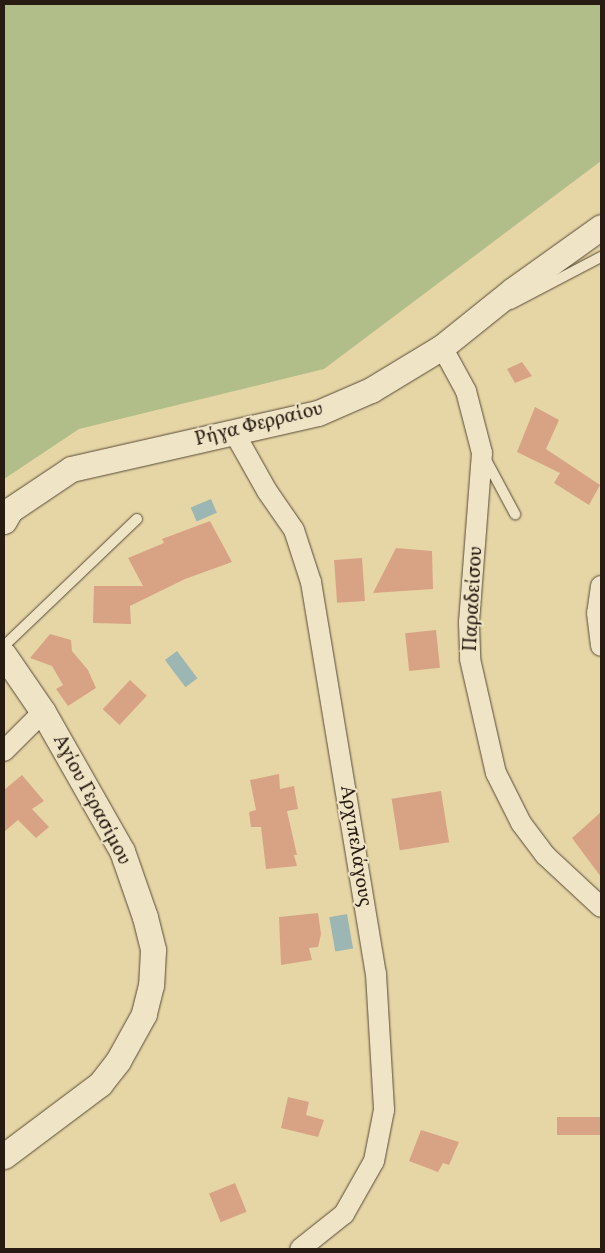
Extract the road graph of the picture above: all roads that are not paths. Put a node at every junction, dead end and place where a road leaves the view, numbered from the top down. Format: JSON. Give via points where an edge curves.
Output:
{"nodes":[{"id":1,"x":601,"y":227,"type":"edge"},
{"id":2,"x":601,"y":257,"type":"edge"},
{"id":3,"x":462,"y":330,"type":"junction"},
{"id":4,"x":442,"y":348,"type":"junction"},
{"id":5,"x":235,"y":434,"type":"junction"},
{"id":6,"x":482,"y":453,"type":"junction"},
{"id":7,"x":515,"y":514,"type":"dead end"},
{"id":8,"x":138,"y":519,"type":"dead end"},
{"id":9,"x":4,"y":521,"type":"edge"},
{"id":10,"x":601,"y":586,"type":"edge"},
{"id":11,"x":4,"y":646,"type":"edge"},
{"id":12,"x":601,"y":646,"type":"edge"},
{"id":13,"x":4,"y":655,"type":"edge"},
{"id":14,"x":43,"y":712,"type":"junction"},
{"id":15,"x":4,"y":751,"type":"edge"},
{"id":16,"x":601,"y":907,"type":"edge"},
{"id":17,"x":4,"y":1156,"type":"edge"},
{"id":18,"x":300,"y":1249,"type":"edge"}],
"edges":[{"from":1,"to":3,"type":"street","name":"Ρήγα Φερραίου"},
{"from":2,"to":3,"type":"lane"},
{"from":3,"to":4,"type":"street","name":"Ρήγα Φερραίου"},
{"from":4,"to":5,"type":"street","name":"Ρήγα Φερραίου","via":[[371,390],[318,413]]},
{"from":4,"to":6,"type":"street","name":"Παραδείσου","via":[[466,391]]},
{"from":5,"to":9,"type":"street","name":"Ρήγα Φερραίου","via":[[146,450],[71,469],[10,510]]},
{"from":5,"to":18,"type":"street","name":"Αρχιπελάγους","via":[[267,491],[294,530],[312,582],[376,974],[384,1110],[374,1161],[344,1214]]},
{"from":6,"to":7,"type":"lane"},
{"from":6,"to":16,"type":"street","name":"Παραδείσου","via":[[469,623],[470,659],[482,721],[496,773],[521,823],[551,860]]},
{"from":8,"to":11,"type":"lane"},
{"from":10,"to":12,"type":"street","via":[[597,613]]},
{"from":13,"to":14,"type":"street"},
{"from":14,"to":15,"type":"street"},
{"from":14,"to":17,"type":"street","name":"Αγίου Γερασίμου","via":[[122,851],[153,950],[151,985],[144,1014],[130,1041],[100,1084]]}]}
